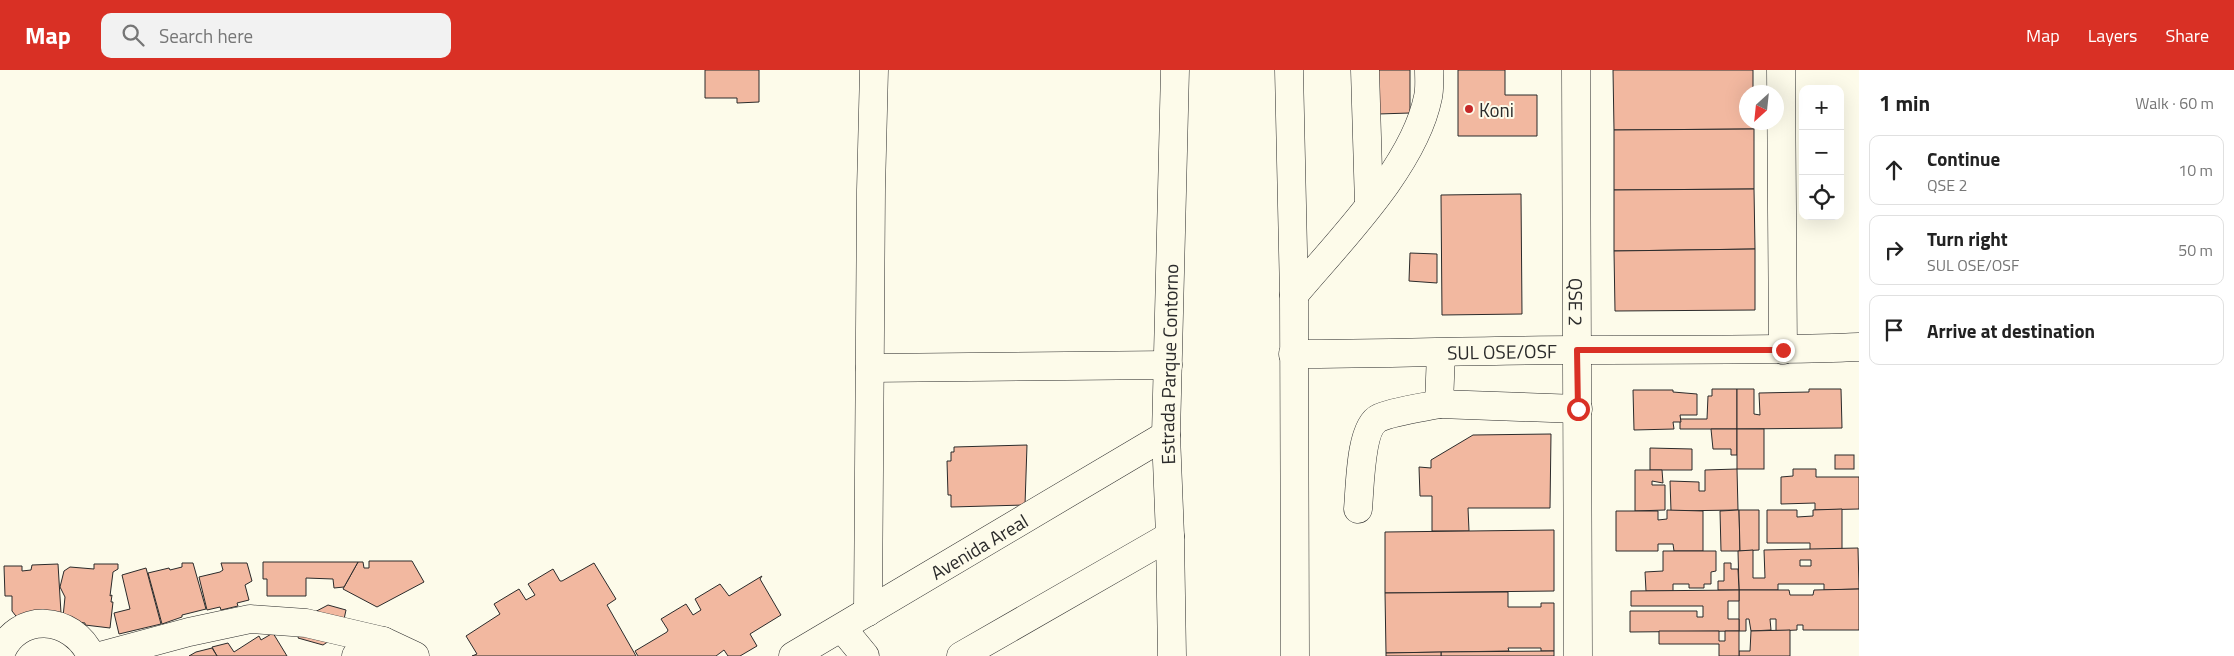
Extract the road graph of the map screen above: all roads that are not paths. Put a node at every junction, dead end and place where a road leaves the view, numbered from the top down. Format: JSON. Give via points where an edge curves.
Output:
{"nodes":[{"id":1,"x":874,"y":70,"type":"edge"},
{"id":2,"x":1175,"y":70,"type":"edge"},
{"id":3,"x":1289,"y":70,"type":"edge"},
{"id":4,"x":1366,"y":70,"type":"edge"},
{"id":5,"x":1429,"y":70,"type":"edge"},
{"id":6,"x":1576,"y":70,"type":"edge"},
{"id":7,"x":1781,"y":70,"type":"edge"},
{"id":8,"x":1369,"y":205,"type":"junction"},
{"id":9,"x":1294,"y":295,"type":"junction"},
{"id":10,"x":1859,"y":348,"type":"edge"},
{"id":11,"x":1577,"y":350,"type":"junction"},
{"id":12,"x":1783,"y":350,"type":"junction"},
{"id":13,"x":1440,"y":353,"type":"junction"},
{"id":14,"x":1293,"y":354,"type":"junction"},
{"id":15,"x":1168,"y":365,"type":"junction"},
{"id":16,"x":870,"y":368,"type":"junction"},
{"id":17,"x":1439,"y":404,"type":"junction"},
{"id":18,"x":1578,"y":409,"type":"junction"},
{"id":19,"x":1166,"y":436,"type":"junction"},
{"id":20,"x":1358,"y":509,"type":"dead end"},
{"id":21,"x":1170,"y":536,"type":"junction"},
{"id":22,"x":868,"y":612,"type":"junction"},
{"id":23,"x":842,"y":628,"type":"junction"},
{"id":24,"x":383,"y":641,"type":"junction"},
{"id":25,"x":0,"y":656,"type":"edge"},
{"id":26,"x":90,"y":656,"type":"edge"},
{"id":27,"x":100,"y":656,"type":"edge"},
{"id":28,"x":356,"y":656,"type":"edge"},
{"id":29,"x":415,"y":656,"type":"edge"},
{"id":30,"x":793,"y":656,"type":"edge"},
{"id":31,"x":865,"y":656,"type":"edge"},
{"id":32,"x":962,"y":656,"type":"edge"},
{"id":33,"x":1172,"y":656,"type":"edge"},
{"id":34,"x":1295,"y":656,"type":"edge"},
{"id":35,"x":1578,"y":656,"type":"edge"}],
"edges":[{"from":1,"to":16,"type":"main road"},
{"from":2,"to":15,"type":"main road","name":"Estrada Parque Contorno"},
{"from":3,"to":9,"type":"main road"},
{"from":4,"to":8,"type":"main road"},
{"from":5,"to":8,"type":"main road","via":[[1428,97],[1414,135],[1391,178]]},
{"from":6,"to":11,"type":"main road","name":"QSE 2"},
{"from":7,"to":12,"type":"main road"},
{"from":8,"to":9,"type":"main road"},
{"from":9,"to":14,"type":"main road"},
{"from":10,"to":12,"type":"main road","name":"SUL OSE/OSF"},
{"from":11,"to":12,"type":"main road","name":"SUL OSE/OSF"},
{"from":11,"to":13,"type":"main road","name":"SUL OSE/OSF"},
{"from":11,"to":18,"type":"main road","name":"QSE 2"},
{"from":13,"to":14,"type":"main road","name":"SUL OSE/OSF"},
{"from":13,"to":17,"type":"main road"},
{"from":14,"to":34,"type":"main road"},
{"from":15,"to":16,"type":"main road"},
{"from":15,"to":19,"type":"main road","name":"Estrada Parque Contorno"},
{"from":16,"to":22,"type":"main road"},
{"from":17,"to":18,"type":"main road"},
{"from":17,"to":20,"type":"main road","via":[[1379,417],[1370,425],[1365,436]]},
{"from":18,"to":35,"type":"main road","name":"QSE 2"},
{"from":19,"to":21,"type":"main road","name":"Estrada Parque Contorno"},
{"from":19,"to":22,"type":"main road","name":"Avenida Areal"},
{"from":21,"to":32,"type":"main road"},
{"from":21,"to":33,"type":"main road","name":"Estrada Parque Contorno"},
{"from":22,"to":23,"type":"main road","name":"Avenida Areal"},
{"from":23,"to":30,"type":"main road","name":"Avenida Areal"},
{"from":23,"to":31,"type":"main road"},
{"from":24,"to":27,"type":"main road","via":[[306,623],[250,619]]},
{"from":24,"to":28,"type":"main road"},
{"from":24,"to":29,"type":"main road"},
{"from":25,"to":26,"type":"main road","via":[[12,636],[23,628],[51,624],[76,635]]}]}
